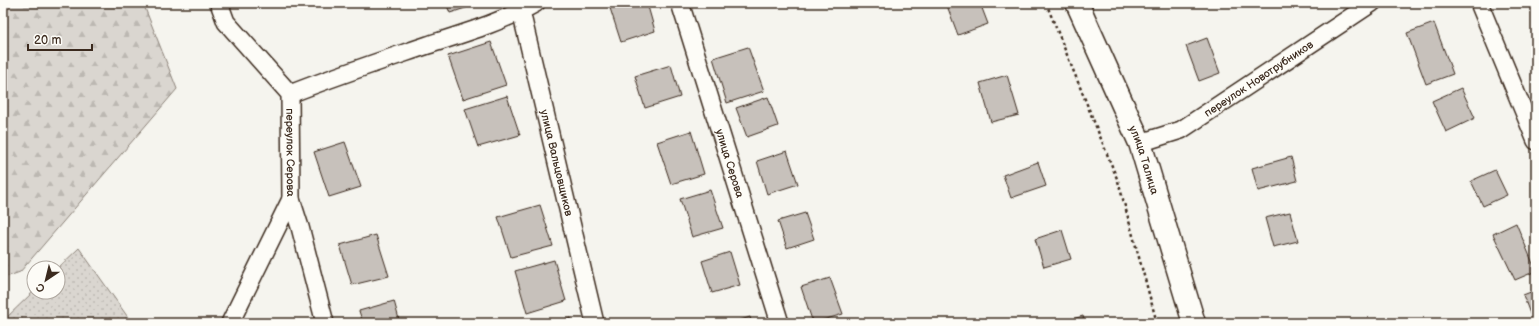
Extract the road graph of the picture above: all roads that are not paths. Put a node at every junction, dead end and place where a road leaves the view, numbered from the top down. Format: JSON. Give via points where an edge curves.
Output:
{"nodes":[{"id":1,"x":219,"y":3,"type":"edge"},
{"id":2,"x":680,"y":3,"type":"edge"},
{"id":3,"x":1078,"y":3,"type":"edge"},
{"id":4,"x":1372,"y":3,"type":"edge"},
{"id":5,"x":1479,"y":3,"type":"edge"},
{"id":6,"x":525,"y":6,"type":"edge"},
{"id":7,"x":290,"y":94,"type":"junction"},
{"id":8,"x":1536,"y":141,"type":"edge"},
{"id":9,"x":1140,"y":143,"type":"junction"},
{"id":10,"x":291,"y":199,"type":"junction"},
{"id":11,"x":230,"y":323,"type":"edge"},
{"id":12,"x":325,"y":323,"type":"edge"},
{"id":13,"x":594,"y":323,"type":"edge"},
{"id":14,"x":780,"y":323,"type":"edge"},
{"id":15,"x":1194,"y":323,"type":"edge"}],
"edges":[{"from":1,"to":7,"type":"street","name":"переулок Серова","via":[[226,22]]},
{"from":2,"to":14,"type":"street","name":"улица Серова"},
{"from":3,"to":9,"type":"main road","name":"улица Талица"},
{"from":4,"to":9,"type":"street","name":"переулок Новотрубников","via":[[1181,130]]},
{"from":5,"to":8,"type":"street"},
{"from":6,"to":7,"type":"street","via":[[487,26],[335,76]]},
{"from":6,"to":13,"type":"street","name":"улица Вальцовщиков"},
{"from":7,"to":10,"type":"street","name":"переулок Серова"},
{"from":9,"to":15,"type":"main road","name":"улица Талица"},
{"from":10,"to":11,"type":"street"},
{"from":10,"to":12,"type":"street","name":"переулок Серова"}]}
